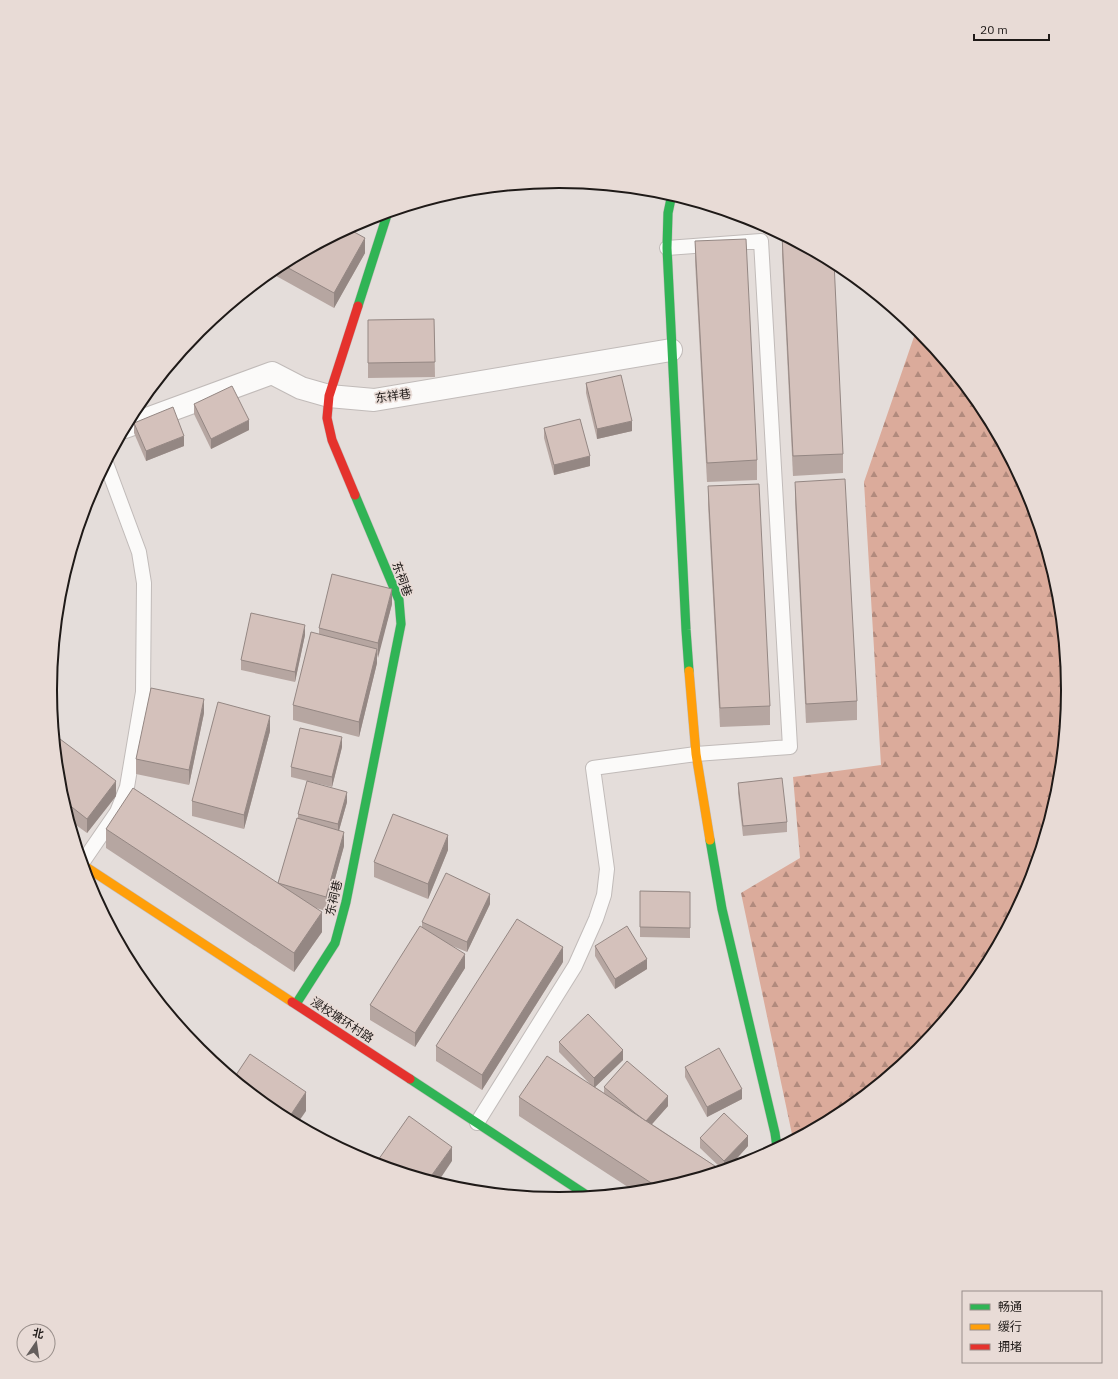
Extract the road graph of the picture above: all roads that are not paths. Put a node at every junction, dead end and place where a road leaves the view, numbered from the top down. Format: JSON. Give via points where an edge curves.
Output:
{"nodes":[{"id":1,"x":671,"y":200,"type":"edge"},
{"id":2,"x":386,"y":219,"type":"edge"},
{"id":3,"x":666,"y":248,"type":"junction"},
{"id":4,"x":672,"y":350,"type":"junction"},
{"id":5,"x":329,"y":396,"type":"junction"},
{"id":6,"x":133,"y":424,"type":"edge"},
{"id":7,"x":108,"y":469,"type":"edge"},
{"id":8,"x":696,"y":754,"type":"junction"},
{"id":9,"x":87,"y":858,"type":"edge"},
{"id":10,"x":90,"y":869,"type":"edge"},
{"id":11,"x":296,"y":1004,"type":"junction"},
{"id":12,"x":477,"y":1123,"type":"junction"},
{"id":13,"x":776,"y":1142,"type":"edge"},
{"id":14,"x":580,"y":1191,"type":"edge"}],
"edges":[{"from":1,"to":3,"type":"street"},
{"from":2,"to":5,"type":"street","name":"东祠巷"},
{"from":3,"to":4,"type":"street"},
{"from":3,"to":8,"type":"lane","via":[[761,240],[790,747]]},
{"from":4,"to":5,"type":"street","name":"东祥巷","via":[[374,400]]},
{"from":4,"to":8,"type":"street","via":[[686,630]]},
{"from":5,"to":6,"type":"street","name":"东祥巷","via":[[301,388],[272,373]]},
{"from":5,"to":11,"type":"street","name":"东祠巷","via":[[327,418],[332,440],[399,600],[401,624],[348,894],[335,943]]},
{"from":7,"to":9,"type":"lane","via":[[140,552],[144,583],[143,692],[127,787],[117,812]]},
{"from":8,"to":12,"type":"lane","via":[[593,768],[607,869],[604,895],[575,966]]},
{"from":8,"to":13,"type":"street","via":[[722,909]]},
{"from":10,"to":11,"type":"street","name":"浸校塘环村路"},
{"from":11,"to":12,"type":"street","name":"浸校塘环村路"},
{"from":12,"to":14,"type":"street","name":"浸校塘环村路"}]}
